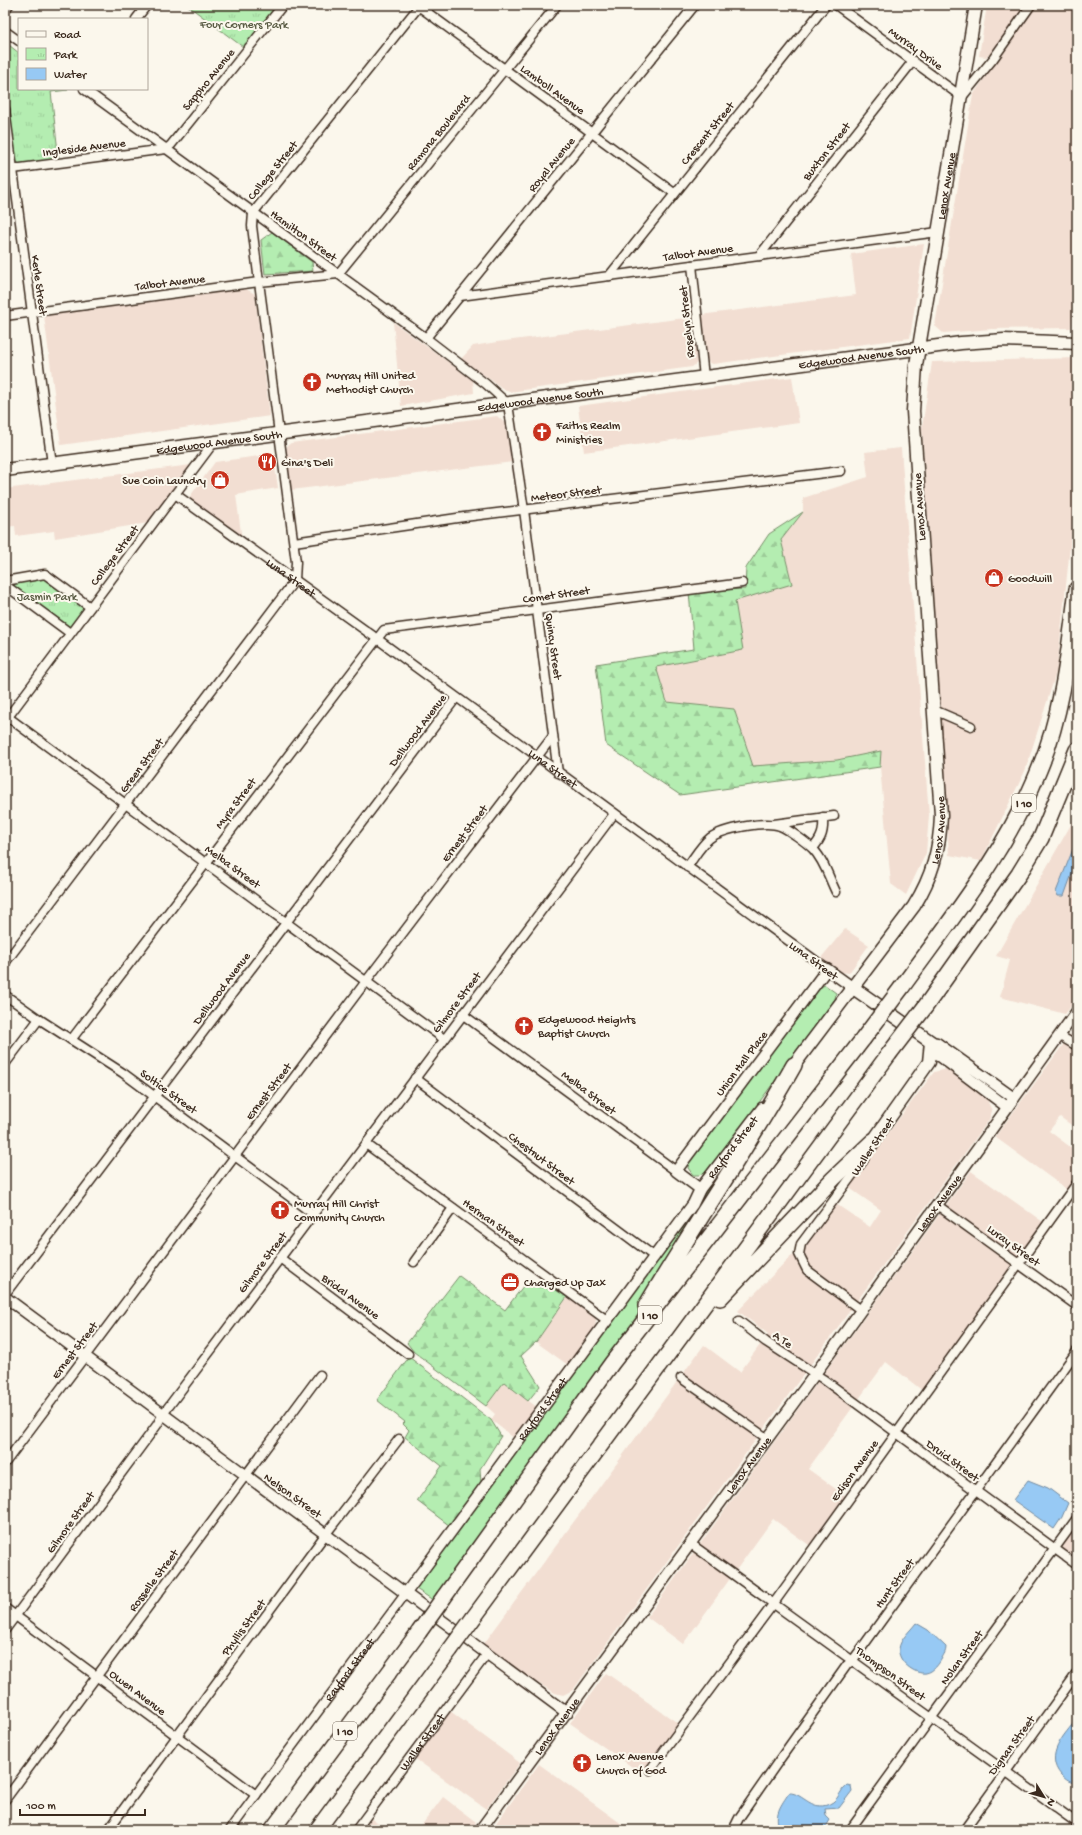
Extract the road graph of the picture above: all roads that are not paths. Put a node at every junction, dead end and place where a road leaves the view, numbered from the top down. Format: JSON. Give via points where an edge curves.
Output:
{"nodes":[{"id":1,"x":9,"y":5,"type":"edge"},
{"id":2,"x":147,"y":5,"type":"edge"},
{"id":3,"x":283,"y":5,"type":"edge"},
{"id":4,"x":557,"y":5,"type":"edge"},
{"id":5,"x":695,"y":5,"type":"edge"},
{"id":6,"x":826,"y":5,"type":"edge"},
{"id":7,"x":836,"y":5,"type":"edge"},
{"id":8,"x":976,"y":5,"type":"edge"},
{"id":9,"x":1030,"y":5,"type":"edge"},
{"id":10,"x":419,"y":6,"type":"edge"},
{"id":11,"x":5,"y":10,"type":"edge"},
{"id":12,"x":137,"y":18,"type":"edge"},
{"id":13,"x":5,"y":31,"type":"edge"},
{"id":14,"x":18,"y":40,"type":"edge"},
{"id":15,"x":913,"y":61,"type":"junction"},
{"id":16,"x":505,"y":69,"type":"junction"},
{"id":17,"x":85,"y":90,"type":"edge"},
{"id":18,"x":962,"y":97,"type":"junction"},
{"id":19,"x":5,"y":109,"type":"edge"},
{"id":20,"x":592,"y":133,"type":"junction"},
{"id":21,"x":166,"y":149,"type":"junction"},
{"id":22,"x":9,"y":169,"type":"edge"},
{"id":23,"x":674,"y":193,"type":"junction"},
{"id":24,"x":253,"y":213,"type":"junction"},
{"id":25,"x":938,"y":232,"type":"junction"},
{"id":26,"x":758,"y":256,"type":"junction"},
{"id":27,"x":692,"y":265,"type":"junction"},
{"id":28,"x":338,"y":274,"type":"junction"},
{"id":29,"x":609,"y":276,"type":"junction"},
{"id":30,"x":259,"y":282,"type":"junction"},
{"id":31,"x":460,"y":296,"type":"junction"},
{"id":32,"x":32,"y":313,"type":"junction"},
{"id":33,"x":5,"y":316,"type":"edge"},
{"id":34,"x":426,"y":338,"type":"junction"},
{"id":35,"x":1077,"y":343,"type":"edge"},
{"id":36,"x":920,"y":348,"type":"junction"},
{"id":37,"x":704,"y":377,"type":"junction"},
{"id":38,"x":508,"y":404,"type":"junction"},
{"id":39,"x":280,"y":434,"type":"junction"},
{"id":40,"x":214,"y":442,"type":"junction"},
{"id":41,"x":52,"y":464,"type":"junction"},
{"id":42,"x":5,"y":470,"type":"edge"},
{"id":43,"x":841,"y":471,"type":"dead end"},
{"id":44,"x":175,"y":494,"type":"junction"},
{"id":45,"x":524,"y":510,"type":"junction"},
{"id":46,"x":294,"y":542,"type":"junction"},
{"id":47,"x":295,"y":580,"type":"junction"},
{"id":48,"x":5,"y":581,"type":"edge"},
{"id":49,"x":742,"y":582,"type":"dead end"},
{"id":50,"x":5,"y":585,"type":"edge"},
{"id":51,"x":1077,"y":589,"type":"edge"},
{"id":52,"x":90,"y":607,"type":"junction"},
{"id":53,"x":537,"y":609,"type":"junction"},
{"id":54,"x":70,"y":633,"type":"junction"},
{"id":55,"x":376,"y":638,"type":"junction"},
{"id":56,"x":456,"y":698,"type":"junction"},
{"id":57,"x":934,"y":710,"type":"junction"},
{"id":58,"x":6,"y":718,"type":"edge"},
{"id":59,"x":971,"y":726,"type":"dead end"},
{"id":60,"x":553,"y":736,"type":"junction"},
{"id":61,"x":1077,"y":750,"type":"edge"},
{"id":62,"x":537,"y":757,"type":"junction"},
{"id":63,"x":558,"y":773,"type":"junction"},
{"id":64,"x":126,"y":804,"type":"junction"},
{"id":65,"x":614,"y":814,"type":"junction"},
{"id":66,"x":834,"y":816,"type":"dead end"},
{"id":67,"x":823,"y":817,"type":"junction"},
{"id":68,"x":771,"y":824,"type":"junction"},
{"id":69,"x":813,"y":848,"type":"junction"},
{"id":70,"x":206,"y":862,"type":"junction"},
{"id":71,"x":687,"y":867,"type":"junction"},
{"id":72,"x":836,"y":892,"type":"dead end"},
{"id":73,"x":286,"y":922,"type":"junction"},
{"id":74,"x":5,"y":963,"type":"edge"},
{"id":75,"x":827,"y":969,"type":"junction"},
{"id":76,"x":367,"y":980,"type":"junction"},
{"id":77,"x":852,"y":987,"type":"junction"},
{"id":78,"x":5,"y":995,"type":"edge"},
{"id":79,"x":1077,"y":1010,"type":"edge"},
{"id":80,"x":462,"y":1014,"type":"junction"},
{"id":81,"x":39,"y":1019,"type":"junction"},
{"id":82,"x":1060,"y":1036,"type":"junction"},
{"id":83,"x":444,"y":1038,"type":"junction"},
{"id":84,"x":71,"y":1040,"type":"junction"},
{"id":85,"x":931,"y":1042,"type":"junction"},
{"id":86,"x":1077,"y":1046,"type":"edge"},
{"id":87,"x":5,"y":1064,"type":"edge"},
{"id":88,"x":794,"y":1065,"type":"junction"},
{"id":89,"x":415,"y":1078,"type":"junction"},
{"id":90,"x":154,"y":1095,"type":"junction"},
{"id":91,"x":1014,"y":1098,"type":"junction"},
{"id":92,"x":1007,"y":1107,"type":"junction"},
{"id":93,"x":873,"y":1141,"type":"junction"},
{"id":94,"x":366,"y":1144,"type":"junction"},
{"id":95,"x":236,"y":1155,"type":"junction"},
{"id":96,"x":676,"y":1171,"type":"junction"},
{"id":97,"x":1077,"y":1183,"type":"edge"},
{"id":98,"x":700,"y":1189,"type":"junction"},
{"id":99,"x":937,"y":1204,"type":"junction"},
{"id":100,"x":453,"y":1208,"type":"junction"},
{"id":101,"x":313,"y":1214,"type":"junction"},
{"id":102,"x":655,"y":1257,"type":"junction"},
{"id":103,"x":280,"y":1258,"type":"junction"},
{"id":104,"x":414,"y":1262,"type":"dead end"},
{"id":105,"x":1019,"y":1263,"type":"junction"},
{"id":106,"x":5,"y":1296,"type":"edge"},
{"id":107,"x":1077,"y":1306,"type":"edge"},
{"id":108,"x":861,"y":1310,"type":"junction"},
{"id":109,"x":608,"y":1321,"type":"junction"},
{"id":110,"x":740,"y":1321,"type":"dead end"},
{"id":111,"x":1077,"y":1351,"type":"edge"},
{"id":112,"x":408,"y":1354,"type":"dead end"},
{"id":113,"x":84,"y":1356,"type":"junction"},
{"id":114,"x":612,"y":1363,"type":"junction"},
{"id":115,"x":815,"y":1374,"type":"junction"},
{"id":116,"x":320,"y":1375,"type":"dead end"},
{"id":117,"x":681,"y":1378,"type":"dead end"},
{"id":118,"x":627,"y":1409,"type":"junction"},
{"id":119,"x":163,"y":1414,"type":"junction"},
{"id":120,"x":896,"y":1433,"type":"junction"},
{"id":121,"x":399,"y":1439,"type":"dead end"},
{"id":122,"x":768,"y":1439,"type":"junction"},
{"id":123,"x":5,"y":1463,"type":"edge"},
{"id":124,"x":245,"y":1475,"type":"junction"},
{"id":125,"x":975,"y":1490,"type":"junction"},
{"id":126,"x":1077,"y":1518,"type":"edge"},
{"id":127,"x":326,"y":1535,"type":"junction"},
{"id":128,"x":692,"y":1544,"type":"junction"},
{"id":129,"x":1055,"y":1549,"type":"junction"},
{"id":130,"x":1077,"y":1565,"type":"edge"},
{"id":131,"x":406,"y":1593,"type":"junction"},
{"id":132,"x":774,"y":1603,"type":"junction"},
{"id":133,"x":5,"y":1608,"type":"edge"},
{"id":134,"x":16,"y":1616,"type":"junction"},
{"id":135,"x":5,"y":1630,"type":"edge"},
{"id":136,"x":487,"y":1654,"type":"junction"},
{"id":137,"x":853,"y":1660,"type":"junction"},
{"id":138,"x":1077,"y":1673,"type":"edge"},
{"id":139,"x":96,"y":1676,"type":"junction"},
{"id":140,"x":566,"y":1713,"type":"junction"},
{"id":141,"x":932,"y":1717,"type":"junction"},
{"id":142,"x":176,"y":1737,"type":"junction"},
{"id":143,"x":650,"y":1770,"type":"dead end"},
{"id":144,"x":1007,"y":1771,"type":"junction"},
{"id":145,"x":256,"y":1795,"type":"junction"},
{"id":146,"x":5,"y":1800,"type":"edge"},
{"id":147,"x":1077,"y":1823,"type":"edge"},
{"id":148,"x":108,"y":1830,"type":"edge"},
{"id":149,"x":230,"y":1830,"type":"edge"},
{"id":150,"x":272,"y":1830,"type":"edge"},
{"id":151,"x":317,"y":1830,"type":"edge"},
{"id":152,"x":356,"y":1830,"type":"edge"},
{"id":153,"x":480,"y":1830,"type":"edge"},
{"id":154,"x":733,"y":1830,"type":"edge"},
{"id":155,"x":850,"y":1830,"type":"edge"},
{"id":156,"x":964,"y":1830,"type":"edge"}],
"edges":[{"from":1,"to":11,"type":"street"},
{"from":2,"to":12,"type":"street"},
{"from":3,"to":21,"type":"street","name":"Sappho Avenue"},
{"from":4,"to":16,"type":"street","name":"Ramona Boulevard"},
{"from":5,"to":20,"type":"street","name":"Royal Avenue"},
{"from":6,"to":23,"type":"street","name":"Crescent Street"},
{"from":7,"to":15,"type":"street","name":"Murray Drive"},
{"from":8,"to":18,"type":"main road","name":"Lenox Avenue"},
{"from":9,"to":18,"type":"street"},
{"from":10,"to":16,"type":"street","name":"Lamboll Avenue"},
{"from":10,"to":24,"type":"street","name":"College Street"},
{"from":13,"to":14,"type":"street"},
{"from":15,"to":18,"type":"street","name":"Murray Drive"},
{"from":15,"to":26,"type":"street","name":"Buxton Street"},
{"from":16,"to":20,"type":"street","name":"Lamboll Avenue"},
{"from":16,"to":28,"type":"street","name":"Ramona Boulevard"},
{"from":17,"to":21,"type":"street","name":"Hamilton Street"},
{"from":18,"to":25,"type":"main road","name":"Lenox Avenue"},
{"from":19,"to":22,"type":"street","name":"Kerle Street"},
{"from":20,"to":23,"type":"street","name":"Lamboll Avenue"},
{"from":20,"to":31,"type":"street","name":"Royal Avenue"},
{"from":21,"to":22,"type":"street","name":"Ingleside Avenue"},
{"from":21,"to":24,"type":"street","name":"Hamilton Street"},
{"from":22,"to":32,"type":"street","name":"Kerle Street"},
{"from":23,"to":29,"type":"street","name":"Crescent Street"},
{"from":24,"to":28,"type":"street","name":"Hamilton Street"},
{"from":24,"to":30,"type":"street","name":"College Street","via":[[252,226]]},
{"from":25,"to":26,"type":"street","name":"Talbot Avenue"},
{"from":25,"to":36,"type":"main road","name":"Lenox Avenue"},
{"from":26,"to":27,"type":"street","name":"Talbot Avenue"},
{"from":27,"to":29,"type":"street","name":"Talbot Avenue"},
{"from":27,"to":37,"type":"street","name":"Roselyn Street"},
{"from":28,"to":30,"type":"street","name":"Talbot Avenue"},
{"from":28,"to":34,"type":"street","name":"Hamilton Street"},
{"from":29,"to":31,"type":"street","name":"Talbot Avenue"},
{"from":30,"to":32,"type":"street","name":"Talbot Avenue"},
{"from":30,"to":39,"type":"street","name":"College Street"},
{"from":31,"to":34,"type":"street","name":"Royal Avenue"},
{"from":32,"to":33,"type":"street","name":"Talbot Avenue"},
{"from":32,"to":41,"type":"street","name":"Kerle Street"},
{"from":34,"to":38,"type":"street","name":"Hamilton Street"},
{"from":35,"to":36,"type":"main road","name":"Edgewood Avenue South","via":[[1004,340]]},
{"from":36,"to":37,"type":"main road","name":"Edgewood Avenue South"},
{"from":36,"to":57,"type":"main road","name":"Lenox Avenue","via":[[916,365],[913,411]]},
{"from":37,"to":38,"type":"main road","name":"Edgewood Avenue South"},
{"from":38,"to":39,"type":"main road","name":"Edgewood Avenue South"},
{"from":38,"to":45,"type":"street","name":"Quincy Street"},
{"from":39,"to":40,"type":"main road","name":"Edgewood Avenue South"},
{"from":39,"to":46,"type":"street","name":"College Street"},
{"from":40,"to":41,"type":"main road","name":"Edgewood Avenue South"},
{"from":40,"to":44,"type":"street","name":"College Street"},
{"from":41,"to":42,"type":"main road","name":"Edgewood Avenue South"},
{"from":43,"to":45,"type":"street","name":"Meteor Street"},
{"from":44,"to":47,"type":"street","name":"Luna Street"},
{"from":44,"to":52,"type":"street","name":"College Street"},
{"from":45,"to":46,"type":"street","name":"Meteor Street"},
{"from":45,"to":53,"type":"street","name":"Quincy Street"},
{"from":46,"to":47,"type":"street","name":"College Street"},
{"from":47,"to":55,"type":"street","name":"Luna Street"},
{"from":47,"to":64,"type":"street","name":"Green Street"},
{"from":48,"to":52,"type":"street","via":[[45,574]]},
{"from":49,"to":53,"type":"street","name":"Comet Street"},
{"from":50,"to":54,"type":"street"},
{"from":51,"to":114,"type":"highway","number":"I 10","bridge":true,"via":[[1067,667],[1056,720],[1040,769],[1021,810],[977,884],[863,1039]]},
{"from":52,"to":54,"type":"street","name":"College Street"},
{"from":53,"to":55,"type":"street","name":"Comet Street","via":[[384,630]]},
{"from":53,"to":60,"type":"street","name":"Quincy Street"},
{"from":54,"to":58,"type":"street","name":"College Street"},
{"from":55,"to":56,"type":"street","name":"Luna Street"},
{"from":55,"to":70,"type":"street","name":"Myra Street"},
{"from":56,"to":62,"type":"street","name":"Luna Street"},
{"from":56,"to":73,"type":"street","name":"Dellwood Avenue"},
{"from":57,"to":59,"type":"street"},
{"from":57,"to":77,"type":"main road","name":"Lenox Avenue","via":[[941,815],[941,835],[935,863],[914,906]]},
{"from":58,"to":64,"type":"street","name":"Melba Street"},
{"from":60,"to":62,"type":"street","name":"Ernest Street"},
{"from":60,"to":63,"type":"street","name":"Quincy Street"},
{"from":61,"to":118,"type":"highway","number":"I 10","bridge":true,"via":[[1042,838],[1019,874],[925,1007]]},
{"from":62,"to":63,"type":"street","name":"Luna Street"},
{"from":62,"to":76,"type":"street","name":"Ernest Street"},
{"from":63,"to":65,"type":"street","name":"Luna Street"},
{"from":64,"to":70,"type":"street","name":"Melba Street"},
{"from":64,"to":74,"type":"street","name":"Green Street"},
{"from":65,"to":71,"type":"street","name":"Luna Street"},
{"from":65,"to":80,"type":"street","name":"Gilmore Street"},
{"from":66,"to":67,"type":"street"},
{"from":67,"to":68,"type":"street"},
{"from":67,"to":69,"type":"street","via":[[823,833]]},
{"from":68,"to":69,"type":"street","via":[[780,826]]},
{"from":68,"to":71,"type":"street","via":[[719,832],[702,846]]},
{"from":69,"to":72,"type":"street"},
{"from":70,"to":73,"type":"street","name":"Melba Street"},
{"from":70,"to":84,"type":"street","name":"Myra Street"},
{"from":71,"to":75,"type":"street","name":"Luna Street"},
{"from":73,"to":76,"type":"street","name":"Melba Street"},
{"from":73,"to":90,"type":"street","name":"Dellwood Avenue"},
{"from":75,"to":77,"type":"street","name":"Luna Street"},
{"from":75,"to":96,"type":"street","name":"Union Hall Place"},
{"from":76,"to":83,"type":"street","name":"Melba Street"},
{"from":76,"to":95,"type":"street","name":"Ernest Street"},
{"from":77,"to":85,"type":"main road","name":"Luna Street"},
{"from":77,"to":88,"type":"main road","name":"Rayford Street"},
{"from":78,"to":81,"type":"street","name":"Soltice Street"},
{"from":79,"to":82,"type":"street","name":"Lenox Avenue"},
{"from":80,"to":83,"type":"street","name":"Gilmore Street"},
{"from":80,"to":96,"type":"street","name":"Melba Street"},
{"from":81,"to":84,"type":"street","name":"Soltice Street"},
{"from":81,"to":87,"type":"street"},
{"from":82,"to":86,"type":"street"},
{"from":82,"to":91,"type":"street","name":"Lenox Avenue"},
{"from":83,"to":89,"type":"street","name":"Gilmore Street"},
{"from":84,"to":90,"type":"street","name":"Soltice Street"},
{"from":85,"to":91,"type":"street","name":"Luna Street","via":[[937,1043]]},
{"from":85,"to":92,"type":"street","name":"Luna Street","via":[[933,1051]]},
{"from":85,"to":93,"type":"main road","name":"Waller Street","via":[[929,1062]]},
{"from":88,"to":98,"type":"street","name":"Rayford Street"},
{"from":88,"to":114,"type":"highway","via":[[772,1106]]},
{"from":89,"to":94,"type":"street","name":"Gilmore Street"},
{"from":89,"to":102,"type":"street","name":"Chestnut Street"},
{"from":90,"to":95,"type":"street","name":"Soltice Street"},
{"from":90,"to":106,"type":"street","name":"Dellwood Avenue"},
{"from":91,"to":92,"type":"street","name":"Lenox Avenue"},
{"from":92,"to":99,"type":"street","name":"Lenox Avenue"},
{"from":93,"to":108,"type":"street","name":"Waller Street","via":[[863,1161],[801,1244],[799,1254],[807,1270]]},
{"from":93,"to":118,"type":"highway","via":[[833,1179],[713,1305]]},
{"from":94,"to":100,"type":"street","name":"Herman Street"},
{"from":94,"to":101,"type":"street","name":"Gilmore Street"},
{"from":95,"to":101,"type":"street","name":"Soltice Street"},
{"from":95,"to":113,"type":"street","name":"Ernest Street"},
{"from":96,"to":98,"type":"street","name":"Melba Street"},
{"from":97,"to":105,"type":"street","name":"Edison Avenue"},
{"from":98,"to":102,"type":"street","name":"Rayford Street","via":[[693,1204]]},
{"from":99,"to":105,"type":"street","name":"Luray Street"},
{"from":99,"to":108,"type":"street","name":"Lenox Avenue"},
{"from":100,"to":104,"type":"street"},
{"from":100,"to":109,"type":"street","name":"Herman Street"},
{"from":101,"to":103,"type":"street","name":"Gilmore Street"},
{"from":102,"to":109,"type":"street","name":"Rayford Street"},
{"from":103,"to":112,"type":"street","name":"Bridal Avenue"},
{"from":103,"to":119,"type":"street","name":"Gilmore Street"},
{"from":105,"to":107,"type":"street","name":"Luray Street"},
{"from":105,"to":120,"type":"street","name":"Edison Avenue"},
{"from":106,"to":113,"type":"street","name":"Nelson Street"},
{"from":108,"to":115,"type":"street","name":"Lenox Avenue"},
{"from":109,"to":131,"type":"street","name":"Rayford Street"},
{"from":110,"to":115,"type":"street","name":"A Te","via":[[766,1342]]},
{"from":111,"to":125,"type":"street","name":"Hunt Street"},
{"from":113,"to":119,"type":"street","name":"Nelson Street"},
{"from":113,"to":123,"type":"street","name":"Ernest Street"},
{"from":114,"to":150,"type":"highway","number":"I 10","bridge":true,"via":[[419,1632]]},
{"from":115,"to":120,"type":"street","name":"Druid Street"},
{"from":115,"to":122,"type":"street","name":"Lenox Avenue"},
{"from":116,"to":124,"type":"street","name":"Rosselle Street"},
{"from":117,"to":122,"type":"street"},
{"from":118,"to":151,"type":"highway","number":"I 10","bridge":true},
{"from":119,"to":124,"type":"street","name":"Nelson Street"},
{"from":119,"to":134,"type":"street","name":"Gilmore Street"},
{"from":120,"to":125,"type":"street","name":"Druid Street"},
{"from":120,"to":132,"type":"street","name":"Edison Avenue"},
{"from":121,"to":127,"type":"street","name":"Phyllis Street"},
{"from":122,"to":128,"type":"street","name":"Lenox Avenue"},
{"from":124,"to":127,"type":"street","name":"Nelson Street"},
{"from":124,"to":139,"type":"street","name":"Rosselle Street"},
{"from":125,"to":129,"type":"street","name":"Druid Street"},
{"from":125,"to":137,"type":"street","name":"Hunt Street"},
{"from":126,"to":129,"type":"street","name":"Nolan Street"},
{"from":127,"to":131,"type":"street","name":"Nelson Street"},
{"from":127,"to":142,"type":"street","name":"Phyllis Street"},
{"from":128,"to":132,"type":"street","name":"Thompson Street"},
{"from":128,"to":140,"type":"street","name":"Lenox Avenue"},
{"from":129,"to":130,"type":"street","name":"Druid Street"},
{"from":129,"to":141,"type":"street","name":"Nolan Street"},
{"from":131,"to":136,"type":"street","name":"Nelson Street"},
{"from":131,"to":145,"type":"street","name":"Rayford Street"},
{"from":132,"to":137,"type":"street","name":"Thompson Street"},
{"from":132,"to":143,"type":"street","name":"Edison Avenue"},
{"from":133,"to":134,"type":"street","name":"Owen Avenue"},
{"from":134,"to":135,"type":"street","name":"Gilmore Street"},
{"from":134,"to":139,"type":"street","name":"Owen Avenue"},
{"from":136,"to":140,"type":"street","name":"Nelson Street"},
{"from":136,"to":152,"type":"street","name":"Waller Street"},
{"from":137,"to":141,"type":"street","name":"Thompson Street"},
{"from":137,"to":154,"type":"street","name":"Hunt Street","via":[[780,1759]]},
{"from":138,"to":144,"type":"street","name":"Dignan Street"},
{"from":139,"to":142,"type":"street","name":"Owen Avenue"},
{"from":139,"to":146,"type":"street","name":"Rosselle Street"},
{"from":140,"to":153,"type":"street","name":"Lenox Avenue"},
{"from":141,"to":144,"type":"street","name":"Thompson Street"},
{"from":141,"to":155,"type":"street","name":"Nolan Street"},
{"from":142,"to":145,"type":"street","name":"Owen Avenue"},
{"from":142,"to":148,"type":"street","name":"Phyllis Street"},
{"from":144,"to":147,"type":"street","name":"Thompson Street"},
{"from":144,"to":156,"type":"street","name":"Dignan Street"},
{"from":145,"to":149,"type":"street","name":"Rayford Street"}]}
